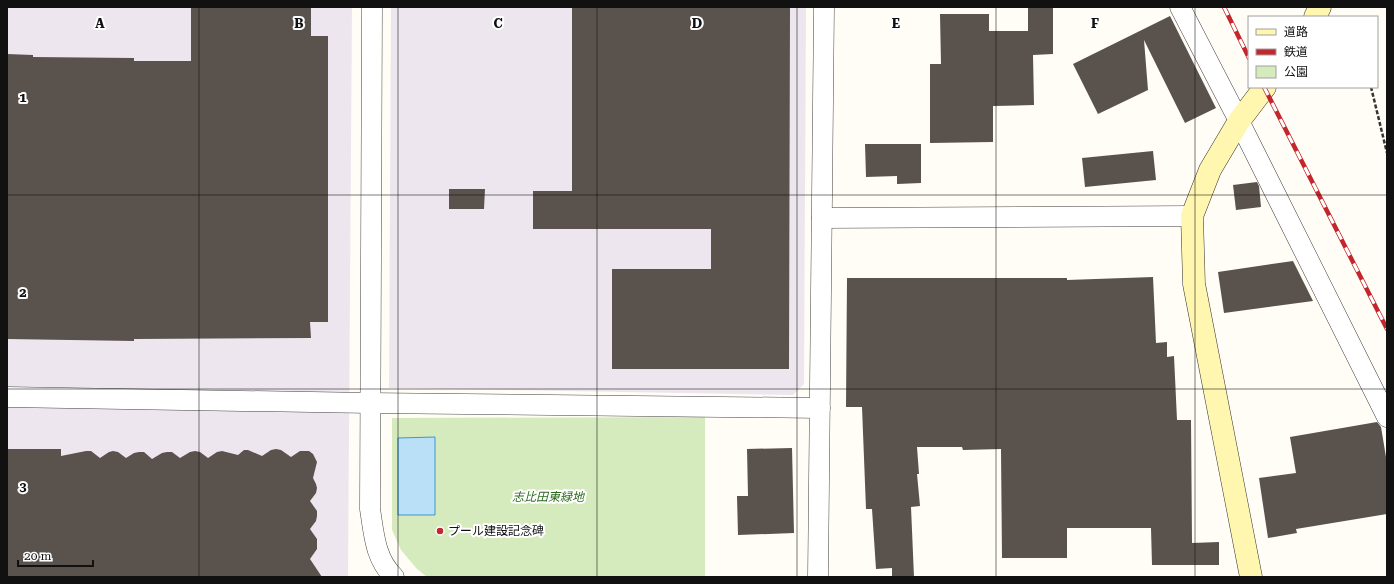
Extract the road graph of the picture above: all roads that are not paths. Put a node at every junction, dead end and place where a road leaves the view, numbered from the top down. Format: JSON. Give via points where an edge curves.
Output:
{"nodes":[{"id":1,"x":372,"y":7,"type":"edge"},
{"id":2,"x":824,"y":7,"type":"edge"},
{"id":3,"x":1180,"y":7,"type":"edge"},
{"id":4,"x":1320,"y":7,"type":"edge"},
{"id":5,"x":1316,"y":16,"type":"edge"},
{"id":6,"x":1264,"y":88,"type":"edge"},
{"id":7,"x":1239,"y":121,"type":"junction"},
{"id":8,"x":1192,"y":216,"type":"junction"},
{"id":9,"x":822,"y":218,"type":"junction"},
{"id":10,"x":7,"y":397,"type":"edge"},
{"id":11,"x":370,"y":403,"type":"junction"},
{"id":12,"x":820,"y":408,"type":"junction"},
{"id":13,"x":1387,"y":417,"type":"edge"},
{"id":14,"x":387,"y":574,"type":"edge"},
{"id":15,"x":818,"y":577,"type":"edge"},
{"id":16,"x":1251,"y":577,"type":"edge"}],
"edges":[{"from":1,"to":11,"type":"street"},
{"from":2,"to":9,"type":"street"},
{"from":3,"to":7,"type":"street"},
{"from":4,"to":5,"type":"street"},
{"from":6,"to":7,"type":"street"},
{"from":7,"to":8,"type":"street","via":[[1210,170]]},
{"from":7,"to":13,"type":"street"},
{"from":8,"to":9,"type":"street"},
{"from":8,"to":16,"type":"street","via":[[1194,284]]},
{"from":9,"to":12,"type":"street"},
{"from":10,"to":11,"type":"street"},
{"from":11,"to":12,"type":"street"},
{"from":11,"to":14,"type":"street","via":[[370,509],[377,552]]},
{"from":12,"to":15,"type":"street"}]}
